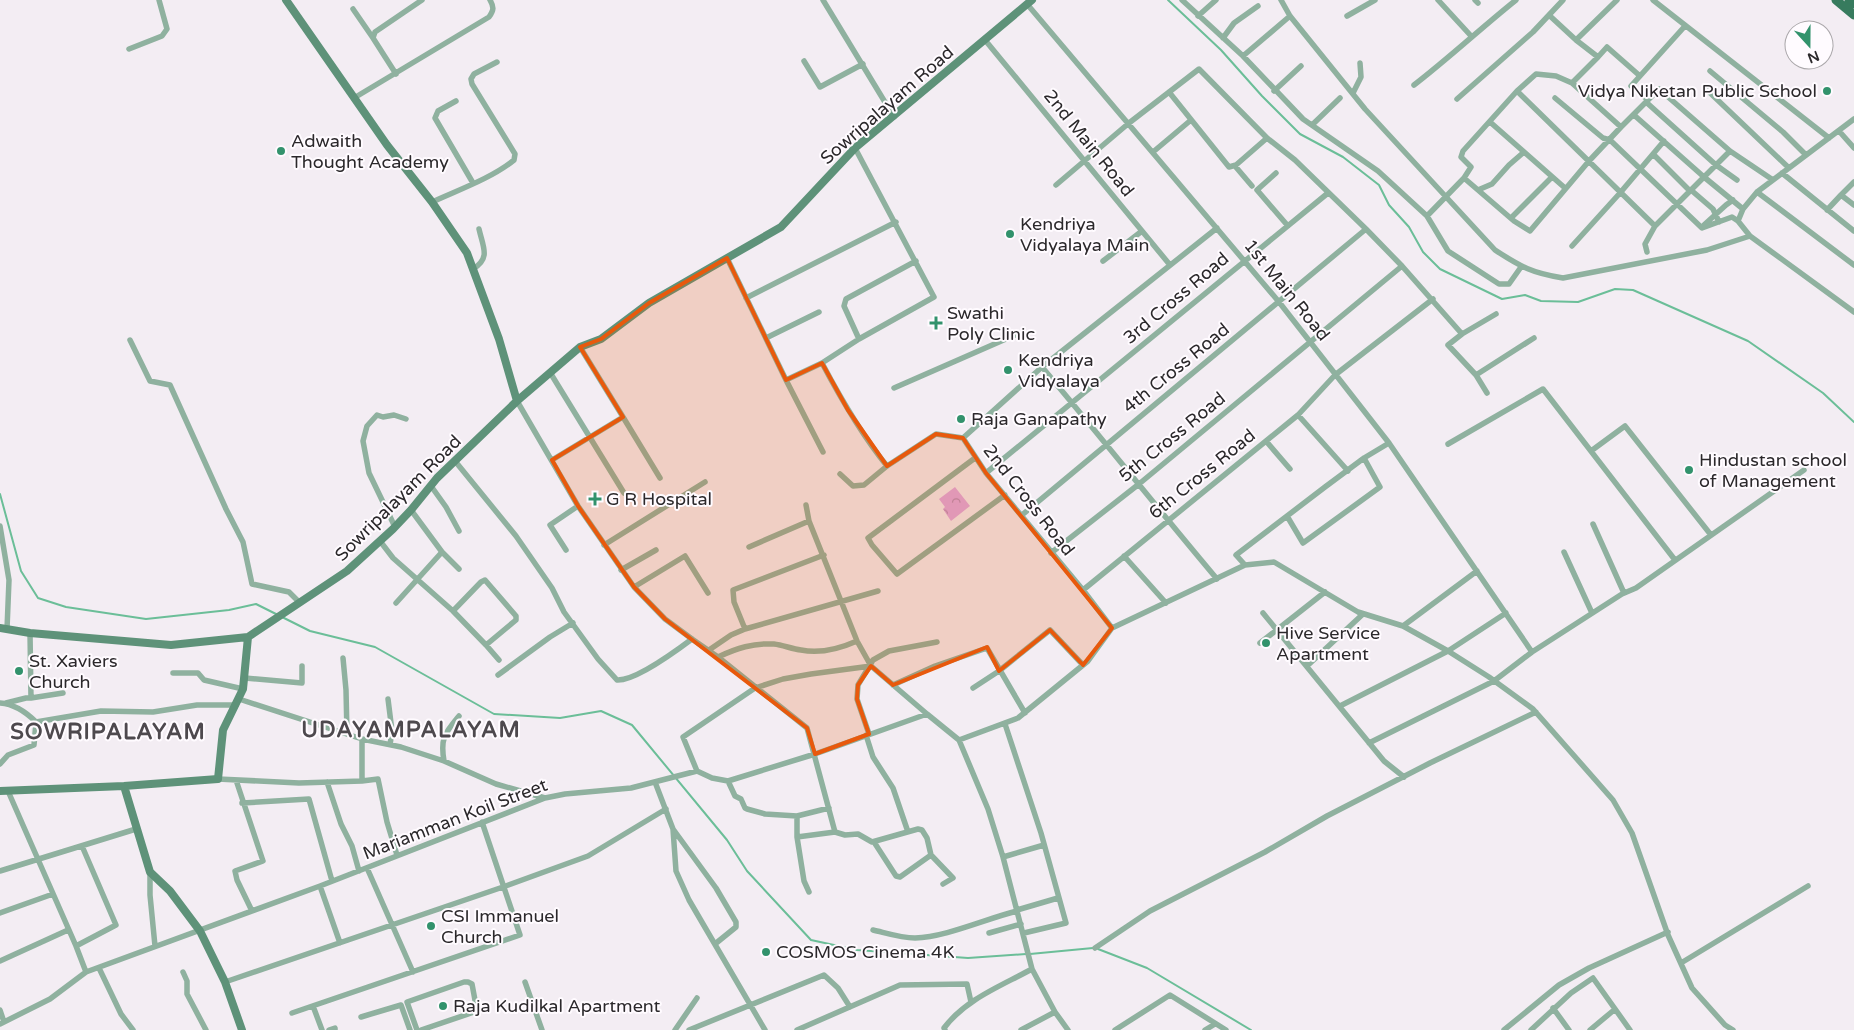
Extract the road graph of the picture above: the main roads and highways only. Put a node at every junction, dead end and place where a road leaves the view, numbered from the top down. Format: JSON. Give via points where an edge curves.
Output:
{"nodes":[{"id":1,"x":1836,"y":0,"type":"edge"},
{"id":2,"x":1849,"y":0,"type":"edge"},
{"id":3,"x":1854,"y":4,"type":"edge"},
{"id":4,"x":1854,"y":15,"type":"edge"}],
"edges":[{"from":1,"to":4,"type":"main road"},
{"from":2,"to":3,"type":"main road"}]}
